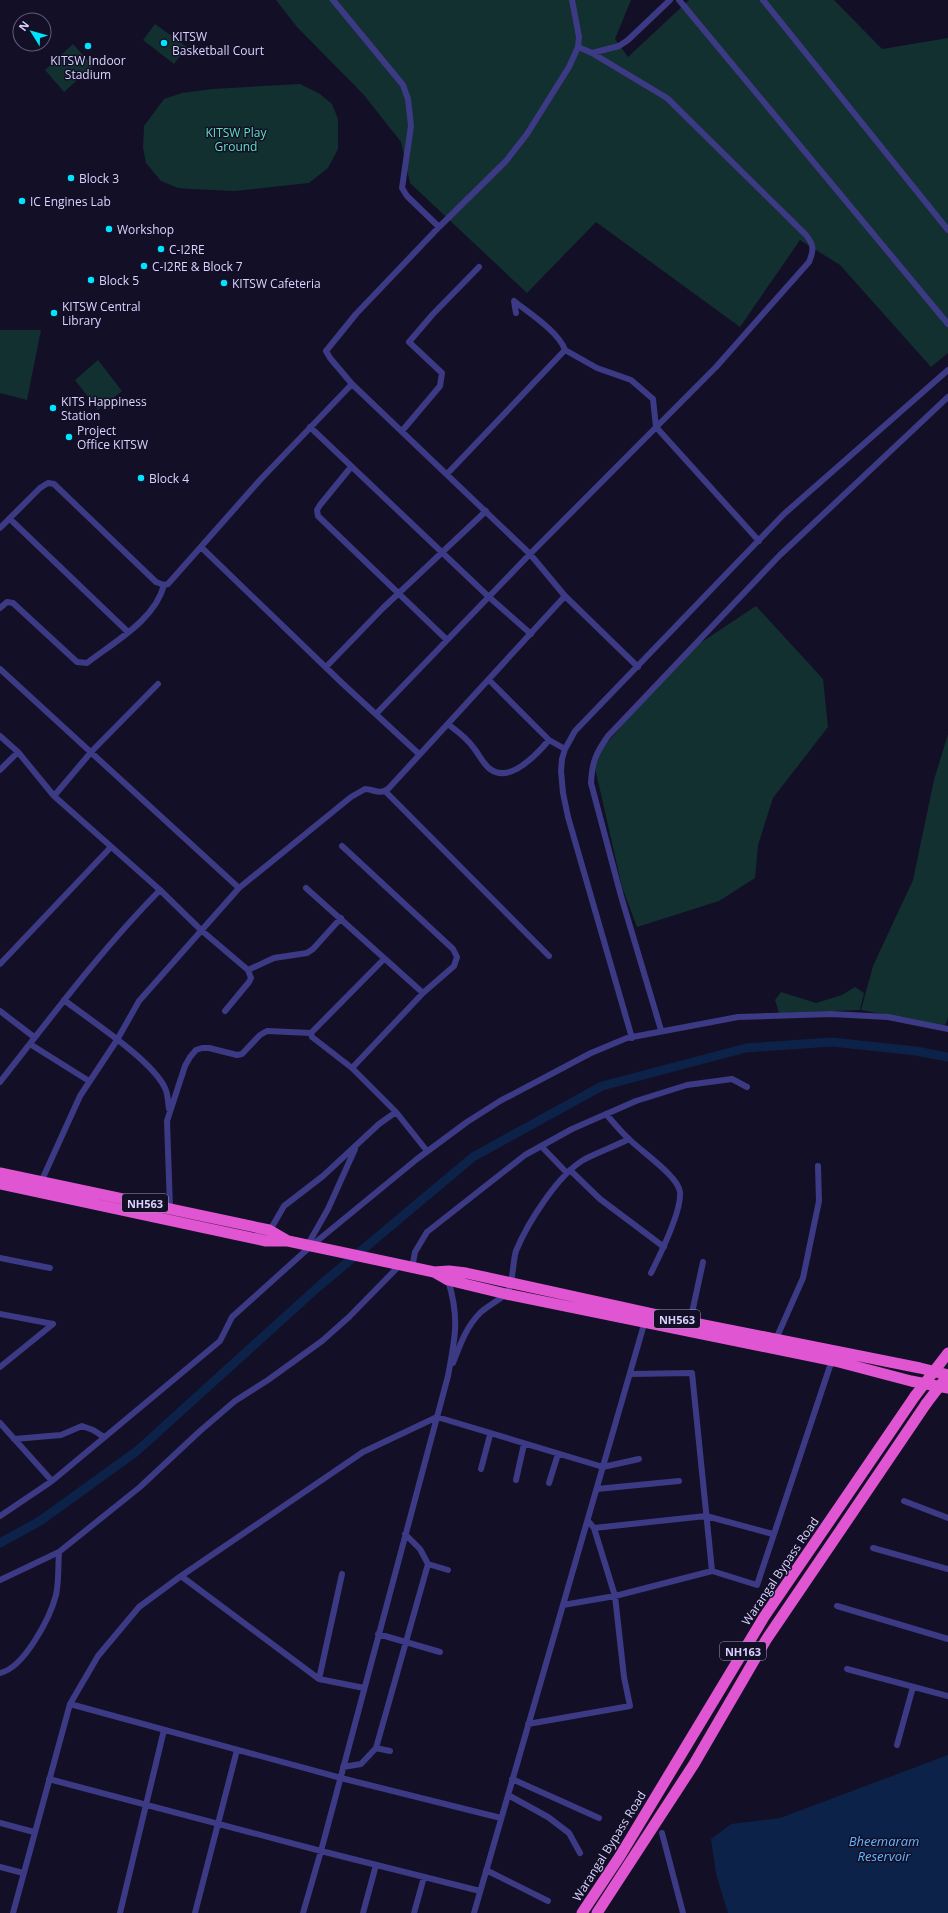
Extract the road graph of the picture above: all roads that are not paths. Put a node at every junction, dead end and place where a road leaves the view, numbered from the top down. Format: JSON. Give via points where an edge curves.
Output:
{"nodes":[{"id":1,"x":333,"y":0,"type":"edge"},
{"id":2,"x":572,"y":0,"type":"edge"},
{"id":3,"x":670,"y":0,"type":"edge"},
{"id":4,"x":679,"y":0,"type":"edge"},
{"id":5,"x":763,"y":0,"type":"edge"},
{"id":6,"x":578,"y":47,"type":"junction"},
{"id":7,"x":592,"y":53,"type":"junction"},
{"id":8,"x":439,"y":227,"type":"junction"},
{"id":9,"x":948,"y":230,"type":"edge"},
{"id":10,"x":479,"y":267,"type":"dead end"},
{"id":11,"x":516,"y":313,"type":"dead end"},
{"id":12,"x":948,"y":324,"type":"edge"},
{"id":13,"x":565,"y":350,"type":"junction"},
{"id":14,"x":948,"y":370,"type":"edge"},
{"id":15,"x":352,"y":384,"type":"junction"},
{"id":16,"x":948,"y":398,"type":"edge"},
{"id":17,"x":310,"y":427,"type":"junction"},
{"id":18,"x":656,"y":427,"type":"junction"},
{"id":19,"x":402,"y":431,"type":"junction"},
{"id":20,"x":351,"y":467,"type":"junction"},
{"id":21,"x":447,"y":474,"type":"junction"},
{"id":22,"x":486,"y":511,"type":"junction"},
{"id":23,"x":10,"y":518,"type":"junction"},
{"id":24,"x":0,"y":528,"type":"edge"},
{"id":25,"x":759,"y":541,"type":"junction"},
{"id":26,"x":201,"y":546,"type":"junction"},
{"id":27,"x":443,"y":553,"type":"junction"},
{"id":28,"x":530,"y":554,"type":"junction"},
{"id":29,"x":164,"y":585,"type":"junction"},
{"id":30,"x":398,"y":594,"type":"junction"},
{"id":31,"x":565,"y":596,"type":"junction"},
{"id":32,"x":489,"y":597,"type":"junction"},
{"id":33,"x":0,"y":608,"type":"edge"},
{"id":34,"x":128,"y":632,"type":"junction"},
{"id":35,"x":531,"y":634,"type":"junction"},
{"id":36,"x":446,"y":639,"type":"junction"},
{"id":37,"x":326,"y":667,"type":"junction"},
{"id":38,"x":638,"y":667,"type":"junction"},
{"id":39,"x":0,"y":669,"type":"edge"},
{"id":40,"x":489,"y":680,"type":"junction"},
{"id":41,"x":158,"y":684,"type":"dead end"},
{"id":42,"x":376,"y":714,"type":"junction"},
{"id":43,"x":448,"y":724,"type":"junction"},
{"id":44,"x":0,"y":736,"type":"edge"},
{"id":45,"x":550,"y":740,"type":"junction"},
{"id":46,"x":565,"y":749,"type":"junction"},
{"id":47,"x":92,"y":751,"type":"junction"},
{"id":48,"x":18,"y":752,"type":"junction"},
{"id":49,"x":419,"y":754,"type":"junction"},
{"id":50,"x":0,"y":770,"type":"edge"},
{"id":51,"x":385,"y":791,"type":"junction"},
{"id":52,"x":54,"y":796,"type":"junction"},
{"id":53,"x":342,"y":846,"type":"dead end"},
{"id":54,"x":111,"y":848,"type":"junction"},
{"id":55,"x":239,"y":888,"type":"junction"},
{"id":56,"x":306,"y":888,"type":"dead end"},
{"id":57,"x":160,"y":890,"type":"junction"},
{"id":58,"x":341,"y":918,"type":"junction"},
{"id":59,"x":201,"y":930,"type":"junction"},
{"id":60,"x":549,"y":956,"type":"dead end"},
{"id":61,"x":384,"y":959,"type":"junction"},
{"id":62,"x":1,"y":960,"type":"edge"},
{"id":63,"x":248,"y":970,"type":"junction"},
{"id":64,"x":423,"y":993,"type":"junction"},
{"id":65,"x":64,"y":1000,"type":"junction"},
{"id":66,"x":0,"y":1011,"type":"edge"},
{"id":67,"x":225,"y":1011,"type":"dead end"},
{"id":68,"x":948,"y":1029,"type":"edge"},
{"id":69,"x":661,"y":1030,"type":"junction"},
{"id":70,"x":311,"y":1033,"type":"junction"},
{"id":71,"x":34,"y":1036,"type":"junction"},
{"id":72,"x":632,"y":1038,"type":"junction"},
{"id":73,"x":117,"y":1040,"type":"junction"},
{"id":74,"x":30,"y":1044,"type":"junction"},
{"id":75,"x":352,"y":1068,"type":"junction"},
{"id":76,"x":89,"y":1081,"type":"junction"},
{"id":77,"x":0,"y":1082,"type":"edge"},
{"id":78,"x":747,"y":1088,"type":"dead end"},
{"id":79,"x":169,"y":1112,"type":"junction"},
{"id":80,"x":396,"y":1112,"type":"junction"},
{"id":81,"x":606,"y":1114,"type":"junction"},
{"id":82,"x":629,"y":1139,"type":"junction"},
{"id":83,"x":357,"y":1146,"type":"junction"},
{"id":84,"x":541,"y":1146,"type":"junction"},
{"id":85,"x":427,"y":1151,"type":"junction"},
{"id":86,"x":818,"y":1166,"type":"dead end"},
{"id":87,"x":569,"y":1171,"type":"junction"},
{"id":88,"x":0,"y":1173,"type":"edge"},
{"id":89,"x":41,"y":1182,"type":"junction"},
{"id":90,"x":0,"y":1184,"type":"edge"},
{"id":91,"x":170,"y":1208,"type":"junction"},
{"id":92,"x":269,"y":1230,"type":"junction"},
{"id":93,"x":266,"y":1241,"type":"junction"},
{"id":94,"x":288,"y":1241,"type":"junction"},
{"id":95,"x":311,"y":1246,"type":"junction"},
{"id":96,"x":664,"y":1247,"type":"junction"},
{"id":97,"x":0,"y":1258,"type":"edge"},
{"id":98,"x":704,"y":1262,"type":"dead end"},
{"id":99,"x":400,"y":1265,"type":"junction"},
{"id":100,"x":50,"y":1268,"type":"dead end"},
{"id":101,"x":412,"y":1268,"type":"junction"},
{"id":102,"x":434,"y":1272,"type":"junction"},
{"id":103,"x":651,"y":1274,"type":"dead end"},
{"id":104,"x":448,"y":1280,"type":"junction"},
{"id":105,"x":510,"y":1281,"type":"junction"},
{"id":106,"x":506,"y":1294,"type":"junction"},
{"id":107,"x":0,"y":1314,"type":"edge"},
{"id":108,"x":645,"y":1317,"type":"junction"},
{"id":109,"x":690,"y":1322,"type":"junction"},
{"id":110,"x":776,"y":1339,"type":"junction"},
{"id":111,"x":948,"y":1353,"type":"edge"},
{"id":112,"x":832,"y":1360,"type":"junction"},
{"id":113,"x":0,"y":1366,"type":"edge"},
{"id":114,"x":630,"y":1374,"type":"junction"},
{"id":115,"x":948,"y":1375,"type":"edge"},
{"id":116,"x":448,"y":1376,"type":"junction"},
{"id":117,"x":948,"y":1388,"type":"edge"},
{"id":118,"x":437,"y":1417,"type":"junction"},
{"id":119,"x":0,"y":1423,"type":"edge"},
{"id":120,"x":490,"y":1434,"type":"junction"},
{"id":121,"x":104,"y":1437,"type":"junction"},
{"id":122,"x":14,"y":1439,"type":"junction"},
{"id":123,"x":524,"y":1444,"type":"junction"},
{"id":124,"x":558,"y":1454,"type":"junction"},
{"id":125,"x":639,"y":1459,"type":"dead end"},
{"id":126,"x":603,"y":1467,"type":"junction"},
{"id":127,"x":481,"y":1469,"type":"dead end"},
{"id":128,"x":52,"y":1480,"type":"junction"},
{"id":129,"x":516,"y":1480,"type":"dead end"},
{"id":130,"x":679,"y":1481,"type":"dead end"},
{"id":131,"x":550,"y":1483,"type":"dead end"},
{"id":132,"x":597,"y":1489,"type":"junction"},
{"id":133,"x":904,"y":1501,"type":"dead end"},
{"id":134,"x":0,"y":1516,"type":"edge"},
{"id":135,"x":706,"y":1516,"type":"junction"},
{"id":136,"x":948,"y":1518,"type":"edge"},
{"id":137,"x":588,"y":1521,"type":"junction"},
{"id":138,"x":594,"y":1528,"type":"junction"},
{"id":139,"x":405,"y":1534,"type":"junction"},
{"id":140,"x":773,"y":1534,"type":"junction"},
{"id":141,"x":872,"y":1548,"type":"dead end"},
{"id":142,"x":59,"y":1552,"type":"junction"},
{"id":143,"x":428,"y":1564,"type":"junction"},
{"id":144,"x":448,"y":1570,"type":"dead end"},
{"id":145,"x":948,"y":1570,"type":"edge"},
{"id":146,"x":712,"y":1571,"type":"junction"},
{"id":147,"x":342,"y":1574,"type":"dead end"},
{"id":148,"x":181,"y":1576,"type":"junction"},
{"id":149,"x":0,"y":1580,"type":"edge"},
{"id":150,"x":615,"y":1596,"type":"junction"},
{"id":151,"x":563,"y":1605,"type":"junction"},
{"id":152,"x":837,"y":1606,"type":"dead end"},
{"id":153,"x":378,"y":1634,"type":"junction"},
{"id":154,"x":948,"y":1639,"type":"edge"},
{"id":155,"x":406,"y":1643,"type":"junction"},
{"id":156,"x":440,"y":1652,"type":"dead end"},
{"id":157,"x":847,"y":1669,"type":"dead end"},
{"id":158,"x":0,"y":1673,"type":"edge"},
{"id":159,"x":319,"y":1679,"type":"junction"},
{"id":160,"x":913,"y":1687,"type":"junction"},
{"id":161,"x":364,"y":1688,"type":"junction"},
{"id":162,"x":948,"y":1696,"type":"edge"},
{"id":163,"x":70,"y":1704,"type":"junction"},
{"id":164,"x":528,"y":1724,"type":"junction"},
{"id":165,"x":164,"y":1730,"type":"junction"},
{"id":166,"x":896,"y":1745,"type":"dead end"},
{"id":167,"x":376,"y":1748,"type":"junction"},
{"id":168,"x":236,"y":1750,"type":"junction"},
{"id":169,"x":390,"y":1751,"type":"dead end"},
{"id":170,"x":343,"y":1768,"type":"junction"},
{"id":171,"x":341,"y":1778,"type":"junction"},
{"id":172,"x":49,"y":1779,"type":"junction"},
{"id":173,"x":512,"y":1779,"type":"junction"},
{"id":174,"x":508,"y":1795,"type":"junction"},
{"id":175,"x":146,"y":1804,"type":"junction"},
{"id":176,"x":501,"y":1818,"type":"junction"},
{"id":177,"x":599,"y":1818,"type":"dead end"},
{"id":178,"x":0,"y":1823,"type":"edge"},
{"id":179,"x":218,"y":1823,"type":"junction"},
{"id":180,"x":34,"y":1832,"type":"junction"},
{"id":181,"x":662,"y":1832,"type":"dead end"},
{"id":182,"x":321,"y":1851,"type":"junction"},
{"id":183,"x":580,"y":1854,"type":"dead end"},
{"id":184,"x":376,"y":1865,"type":"junction"},
{"id":185,"x":0,"y":1867,"type":"edge"},
{"id":186,"x":486,"y":1870,"type":"junction"},
{"id":187,"x":23,"y":1873,"type":"junction"},
{"id":188,"x":424,"y":1877,"type":"junction"},
{"id":189,"x":480,"y":1890,"type":"junction"},
{"id":190,"x":548,"y":1900,"type":"dead end"},
{"id":191,"x":13,"y":1913,"type":"edge"},
{"id":192,"x":120,"y":1913,"type":"edge"},
{"id":193,"x":195,"y":1913,"type":"edge"},
{"id":194,"x":303,"y":1913,"type":"edge"},
{"id":195,"x":363,"y":1913,"type":"edge"},
{"id":196,"x":414,"y":1913,"type":"edge"},
{"id":197,"x":474,"y":1913,"type":"edge"},
{"id":198,"x":582,"y":1913,"type":"edge"},
{"id":199,"x":597,"y":1913,"type":"edge"},
{"id":200,"x":683,"y":1913,"type":"edge"}],
"edges":[{"from":1,"to":8,"type":"street","via":[[403,85],[408,99],[411,126],[402,188],[406,196]]},
{"from":2,"to":6,"type":"street","via":[[578,31]]},
{"from":3,"to":7,"type":"street","via":[[628,40],[619,46]]},
{"from":4,"to":12,"type":"street"},
{"from":5,"to":9,"type":"street"},
{"from":6,"to":7,"type":"street"},
{"from":6,"to":8,"type":"street","via":[[569,67],[527,134],[506,161]]},
{"from":7,"to":18,"type":"street","via":[[667,98],[806,235],[812,242],[814,251],[809,262],[739,341]]},
{"from":8,"to":15,"type":"street","via":[[356,314],[326,351]]},
{"from":10,"to":19,"type":"street","via":[[409,342],[442,373],[440,386]]},
{"from":11,"to":13,"type":"street","via":[[514,301],[556,335]]},
{"from":13,"to":18,"type":"street","via":[[597,368],[631,380],[653,399]]},
{"from":13,"to":21,"type":"street"},
{"from":14,"to":25,"type":"street","via":[[784,514]]},
{"from":15,"to":17,"type":"street"},
{"from":15,"to":19,"type":"street"},
{"from":16,"to":69,"type":"street","via":[[780,555],[608,736],[599,749],[592,765],[591,783]]},
{"from":17,"to":20,"type":"street"},
{"from":17,"to":26,"type":"street"},
{"from":18,"to":25,"type":"street"},
{"from":18,"to":28,"type":"street"},
{"from":19,"to":21,"type":"street"},
{"from":20,"to":27,"type":"street"},
{"from":20,"to":30,"type":"street","via":[[320,505],[317,510],[318,516]]},
{"from":21,"to":22,"type":"street"},
{"from":22,"to":27,"type":"street"},
{"from":22,"to":28,"type":"street"},
{"from":23,"to":24,"type":"street"},
{"from":23,"to":29,"type":"street","via":[[44,485],[54,484],[156,582]]},
{"from":23,"to":34,"type":"street"},
{"from":25,"to":38,"type":"street"},
{"from":26,"to":29,"type":"street","via":[[172,581]]},
{"from":26,"to":37,"type":"street"},
{"from":27,"to":30,"type":"street"},
{"from":27,"to":32,"type":"street"},
{"from":28,"to":31,"type":"street"},
{"from":28,"to":32,"type":"street"},
{"from":29,"to":34,"type":"street","via":[[160,597],[149,612]]},
{"from":30,"to":36,"type":"street"},
{"from":30,"to":37,"type":"street"},
{"from":31,"to":35,"type":"street"},
{"from":31,"to":38,"type":"street"},
{"from":32,"to":35,"type":"street"},
{"from":32,"to":36,"type":"street"},
{"from":33,"to":34,"type":"street","via":[[7,602],[13,603],[82,664],[87,663]]},
{"from":35,"to":40,"type":"street"},
{"from":36,"to":42,"type":"street"},
{"from":37,"to":42,"type":"street"},
{"from":38,"to":46,"type":"street","via":[[575,731]]},
{"from":39,"to":47,"type":"street"},
{"from":40,"to":43,"type":"street"},
{"from":40,"to":45,"type":"street"},
{"from":41,"to":47,"type":"street"},
{"from":42,"to":49,"type":"street"},
{"from":43,"to":45,"type":"street","via":[[473,746],[489,769],[499,772],[523,766]]},
{"from":43,"to":49,"type":"street"},
{"from":44,"to":48,"type":"street"},
{"from":45,"to":46,"type":"street"},
{"from":46,"to":72,"type":"street","via":[[561,771],[568,817]]},
{"from":47,"to":52,"type":"street"},
{"from":47,"to":55,"type":"street"},
{"from":48,"to":50,"type":"street"},
{"from":48,"to":52,"type":"street"},
{"from":49,"to":51,"type":"street"},
{"from":51,"to":55,"type":"street","via":[[360,790]]},
{"from":51,"to":60,"type":"street"},
{"from":52,"to":54,"type":"street"},
{"from":53,"to":64,"type":"street","via":[[456,953],[457,961],[454,966]]},
{"from":54,"to":57,"type":"street"},
{"from":54,"to":62,"type":"street"},
{"from":55,"to":59,"type":"street"},
{"from":56,"to":58,"type":"street"},
{"from":57,"to":59,"type":"street"},
{"from":57,"to":65,"type":"street","via":[[124,926]]},
{"from":58,"to":61,"type":"street"},
{"from":58,"to":63,"type":"street","via":[[307,954],[274,958]]},
{"from":59,"to":63,"type":"street"},
{"from":59,"to":73,"type":"street","via":[[139,1001]]},
{"from":61,"to":64,"type":"street"},
{"from":61,"to":70,"type":"street"},
{"from":63,"to":67,"type":"street","via":[[251,978],[249,982]]},
{"from":64,"to":75,"type":"street"},
{"from":65,"to":71,"type":"street"},
{"from":65,"to":73,"type":"street"},
{"from":66,"to":71,"type":"street"},
{"from":68,"to":69,"type":"street","via":[[888,1017],[831,1014],[738,1018]]},
{"from":69,"to":72,"type":"street"},
{"from":70,"to":75,"type":"street","via":[[320,1044]]},
{"from":70,"to":79,"type":"street","via":[[267,1031],[246,1051],[237,1055],[210,1048],[196,1050],[185,1066]]},
{"from":71,"to":74,"type":"street"},
{"from":72,"to":85,"type":"street","via":[[591,1053],[500,1101]]},
{"from":73,"to":76,"type":"street"},
{"from":73,"to":79,"type":"street","via":[[149,1067],[161,1081],[166,1089]]},
{"from":74,"to":76,"type":"street"},
{"from":74,"to":77,"type":"street"},
{"from":75,"to":80,"type":"street"},
{"from":76,"to":89,"type":"street"},
{"from":78,"to":81,"type":"street","via":[[732,1079],[687,1085],[636,1101]]},
{"from":79,"to":91,"type":"street","via":[[167,1129]]},
{"from":80,"to":83,"type":"street","via":[[379,1124]]},
{"from":80,"to":85,"type":"street"},
{"from":81,"to":82,"type":"street"},
{"from":81,"to":84,"type":"street"},
{"from":82,"to":87,"type":"street","via":[[584,1160]]},
{"from":82,"to":96,"type":"street","via":[[672,1178],[680,1192],[679,1204]]},
{"from":83,"to":92,"type":"street","via":[[284,1206]]},
{"from":83,"to":95,"type":"street"},
{"from":84,"to":87,"type":"street"},
{"from":84,"to":101,"type":"street","via":[[525,1155],[427,1232],[415,1252]]},
{"from":85,"to":95,"type":"street"},
{"from":86,"to":110,"type":"street","via":[[819,1201],[803,1278]]},
{"from":87,"to":96,"type":"street","via":[[600,1199]]},
{"from":87,"to":105,"type":"street","via":[[523,1235]]},
{"from":88,"to":89,"type":"highway","number":"NH563"},
{"from":89,"to":91,"type":"highway","number":"NH563"},
{"from":90,"to":93,"type":"highway","number":"NH563"},
{"from":91,"to":92,"type":"highway","number":"NH563"},
{"from":92,"to":93,"type":"street"},
{"from":92,"to":94,"type":"highway","number":"NH563"},
{"from":93,"to":94,"type":"highway","number":"NH563"},
{"from":94,"to":95,"type":"highway","number":"NH563"},
{"from":95,"to":99,"type":"highway","number":"NH563"},
{"from":95,"to":121,"type":"street","via":[[232,1317],[220,1341]]},
{"from":96,"to":103,"type":"street"},
{"from":97,"to":100,"type":"street"},
{"from":98,"to":109,"type":"street"},
{"from":99,"to":101,"type":"highway","number":"NH563"},
{"from":99,"to":142,"type":"street","via":[[349,1318],[322,1341],[236,1401],[140,1486]]},
{"from":101,"to":102,"type":"highway","number":"NH563"},
{"from":102,"to":104,"type":"highway","number":"NH563"},
{"from":102,"to":105,"type":"highway","number":"NH563","via":[[466,1272]]},
{"from":104,"to":106,"type":"highway","number":"NH563"},
{"from":104,"to":116,"type":"street","via":[[454,1299],[456,1328]]},
{"from":105,"to":106,"type":"street"},
{"from":105,"to":108,"type":"highway","number":"NH563"},
{"from":106,"to":108,"type":"highway","number":"NH563"},
{"from":106,"to":116,"type":"street","via":[[484,1310],[466,1330]]},
{"from":107,"to":113,"type":"street","via":[[53,1324]]},
{"from":108,"to":109,"type":"highway","number":"NH563"},
{"from":108,"to":112,"type":"highway","number":"NH563"},
{"from":108,"to":114,"type":"street"},
{"from":109,"to":110,"type":"highway","number":"NH563"},
{"from":110,"to":115,"type":"highway","number":"NH563"},
{"from":111,"to":198,"type":"highway","name":"Warangal Bypass Road","number":"NH163","bridge":true,"via":[[914,1396],[764,1617],[620,1856]]},
{"from":112,"to":117,"type":"highway","number":"NH563"},
{"from":112,"to":140,"type":"street"},
{"from":114,"to":126,"type":"street"},
{"from":114,"to":135,"type":"street","via":[[692,1373]]},
{"from":115,"to":199,"type":"highway","number":"NH163","bridge":true,"via":[[766,1640],[694,1764]]},
{"from":116,"to":118,"type":"street"},
{"from":118,"to":120,"type":"street"},
{"from":118,"to":139,"type":"street"},
{"from":118,"to":148,"type":"street","via":[[364,1452]]},
{"from":119,"to":122,"type":"street"},
{"from":120,"to":123,"type":"street"},
{"from":120,"to":127,"type":"street"},
{"from":121,"to":122,"type":"street","via":[[82,1426],[61,1435]]},
{"from":121,"to":128,"type":"street"},
{"from":122,"to":128,"type":"street"},
{"from":123,"to":124,"type":"street"},
{"from":123,"to":129,"type":"street"},
{"from":124,"to":126,"type":"street"},
{"from":124,"to":131,"type":"street"},
{"from":125,"to":126,"type":"street"},
{"from":126,"to":132,"type":"street"},
{"from":128,"to":134,"type":"street"},
{"from":130,"to":132,"type":"street"},
{"from":132,"to":137,"type":"street"},
{"from":133,"to":136,"type":"street"},
{"from":135,"to":138,"type":"street"},
{"from":135,"to":140,"type":"street"},
{"from":135,"to":146,"type":"street"},
{"from":137,"to":138,"type":"street"},
{"from":137,"to":151,"type":"street"},
{"from":138,"to":150,"type":"street"},
{"from":139,"to":143,"type":"street","via":[[420,1549]]},
{"from":139,"to":153,"type":"street"},
{"from":140,"to":146,"type":"street","via":[[757,1585]]},
{"from":141,"to":145,"type":"street"},
{"from":142,"to":149,"type":"street"},
{"from":142,"to":158,"type":"street","via":[[56,1596],[38,1635],[14,1665]]},
{"from":143,"to":144,"type":"street"},
{"from":143,"to":155,"type":"street"},
{"from":146,"to":150,"type":"street"},
{"from":147,"to":159,"type":"street"},
{"from":148,"to":159,"type":"street"},
{"from":148,"to":163,"type":"street","via":[[140,1607],[98,1656]]},
{"from":150,"to":151,"type":"street"},
{"from":150,"to":164,"type":"street","via":[[624,1677],[630,1706]]},
{"from":151,"to":164,"type":"street"},
{"from":152,"to":154,"type":"street"},
{"from":153,"to":155,"type":"street"},
{"from":153,"to":161,"type":"street"},
{"from":155,"to":156,"type":"street"},
{"from":155,"to":167,"type":"street"},
{"from":157,"to":160,"type":"street"},
{"from":159,"to":161,"type":"street"},
{"from":160,"to":162,"type":"street"},
{"from":160,"to":166,"type":"street"},
{"from":161,"to":170,"type":"street"},
{"from":163,"to":165,"type":"street"},
{"from":163,"to":172,"type":"street"},
{"from":164,"to":173,"type":"street"},
{"from":165,"to":168,"type":"street"},
{"from":165,"to":175,"type":"street"},
{"from":167,"to":169,"type":"street"},
{"from":167,"to":170,"type":"street","via":[[361,1764]]},
{"from":168,"to":171,"type":"street"},
{"from":168,"to":179,"type":"street"},
{"from":170,"to":171,"type":"street"},
{"from":171,"to":176,"type":"street"},
{"from":171,"to":182,"type":"street"},
{"from":172,"to":175,"type":"street"},
{"from":172,"to":180,"type":"street"},
{"from":173,"to":174,"type":"street"},
{"from":173,"to":177,"type":"street"},
{"from":174,"to":176,"type":"street"},
{"from":174,"to":183,"type":"street","via":[[548,1817],[568,1833]]},
{"from":175,"to":179,"type":"street"},
{"from":175,"to":192,"type":"street"},
{"from":176,"to":186,"type":"street"},
{"from":178,"to":180,"type":"street"},
{"from":179,"to":182,"type":"street"},
{"from":179,"to":193,"type":"street"},
{"from":180,"to":187,"type":"street"},
{"from":181,"to":200,"type":"street"},
{"from":182,"to":184,"type":"street"},
{"from":182,"to":194,"type":"street"},
{"from":184,"to":188,"type":"street"},
{"from":184,"to":195,"type":"street"},
{"from":185,"to":187,"type":"street"},
{"from":186,"to":189,"type":"street"},
{"from":186,"to":190,"type":"street"},
{"from":187,"to":191,"type":"street"},
{"from":188,"to":189,"type":"street"},
{"from":188,"to":196,"type":"street"},
{"from":189,"to":197,"type":"street"}]}
